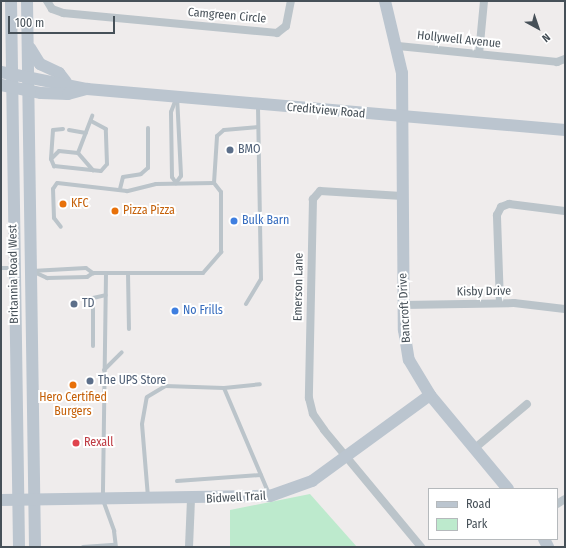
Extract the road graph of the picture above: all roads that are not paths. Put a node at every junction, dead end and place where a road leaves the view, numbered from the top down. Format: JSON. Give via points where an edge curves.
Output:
{"nodes":[{"id":1,"x":11,"y":1,"type":"edge"},
{"id":2,"x":27,"y":1,"type":"edge"},
{"id":3,"x":47,"y":1,"type":"edge"},
{"id":4,"x":290,"y":1,"type":"edge"},
{"id":5,"x":385,"y":1,"type":"edge"},
{"id":6,"x":484,"y":1,"type":"edge"},
{"id":7,"x":28,"y":45,"type":"junction"},
{"id":8,"x":398,"y":46,"type":"junction"},
{"id":9,"x":478,"y":54,"type":"junction"},
{"id":10,"x":565,"y":58,"type":"edge"},
{"id":11,"x":7,"y":74,"type":"edge"},
{"id":12,"x":28,"y":78,"type":"junction"},
{"id":13,"x":66,"y":82,"type":"junction"},
{"id":14,"x":6,"y":86,"type":"edge"},
{"id":15,"x":87,"y":89,"type":"junction"},
{"id":16,"x":28,"y":90,"type":"junction"},
{"id":17,"x":177,"y":96,"type":"junction"},
{"id":18,"x":1,"y":102,"type":"edge"},
{"id":19,"x":258,"y":104,"type":"junction"},
{"id":20,"x":92,"y":116,"type":"dead end"},
{"id":21,"x":403,"y":118,"type":"junction"},
{"id":22,"x":92,"y":121,"type":"junction"},
{"id":23,"x":12,"y":124,"type":"junction"},
{"id":24,"x":148,"y":128,"type":"dead end"},
{"id":25,"x":257,"y":128,"type":"junction"},
{"id":26,"x":63,"y":129,"type":"dead end"},
{"id":27,"x":69,"y":130,"type":"dead end"},
{"id":28,"x":565,"y":130,"type":"edge"},
{"id":29,"x":86,"y":133,"type":"junction"},
{"id":30,"x":78,"y":153,"type":"junction"},
{"id":31,"x":51,"y":159,"type":"junction"},
{"id":32,"x":93,"y":170,"type":"junction"},
{"id":33,"x":176,"y":183,"type":"junction"},
{"id":34,"x":214,"y":183,"type":"junction"},
{"id":35,"x":120,"y":189,"type":"junction"},
{"id":36,"x":402,"y":196,"type":"junction"},
{"id":37,"x":565,"y":211,"type":"edge"},
{"id":38,"x":61,"y":227,"type":"dead end"},
{"id":39,"x":1,"y":268,"type":"edge"},
{"id":40,"x":14,"y":268,"type":"junction"},
{"id":41,"x":32,"y":271,"type":"junction"},
{"id":42,"x":93,"y":273,"type":"junction"},
{"id":43,"x":128,"y":273,"type":"junction"},
{"id":44,"x":106,"y":274,"type":"junction"},
{"id":45,"x":106,"y":295,"type":"junction"},
{"id":46,"x":500,"y":303,"type":"junction"},
{"id":47,"x":246,"y":304,"type":"dead end"},
{"id":48,"x":403,"y":305,"type":"junction"},
{"id":49,"x":565,"y":309,"type":"edge"},
{"id":50,"x":129,"y":329,"type":"dead end"},
{"id":51,"x":93,"y":346,"type":"dead end"},
{"id":52,"x":122,"y":352,"type":"dead end"},
{"id":53,"x":104,"y":370,"type":"junction"},
{"id":54,"x":260,"y":384,"type":"dead end"},
{"id":55,"x":224,"y":388,"type":"junction"},
{"id":56,"x":430,"y":395,"type":"junction"},
{"id":57,"x":526,"y":404,"type":"dead end"},
{"id":58,"x":475,"y":448,"type":"junction"},
{"id":59,"x":346,"y":457,"type":"junction"},
{"id":60,"x":261,"y":475,"type":"junction"},
{"id":61,"x":177,"y":481,"type":"dead end"},
{"id":62,"x":507,"y":488,"type":"edge"},
{"id":63,"x":270,"y":496,"type":"junction"},
{"id":64,"x":1,"y":500,"type":"edge"},
{"id":65,"x":19,"y":500,"type":"junction"},
{"id":66,"x":35,"y":500,"type":"junction"},
{"id":67,"x":103,"y":500,"type":"junction"},
{"id":68,"x":148,"y":500,"type":"junction"},
{"id":69,"x":191,"y":500,"type":"junction"},
{"id":70,"x":115,"y":546,"type":"edge"},
{"id":71,"x":19,"y":547,"type":"edge"},
{"id":72,"x":35,"y":547,"type":"edge"},
{"id":73,"x":83,"y":547,"type":"edge"},
{"id":74,"x":189,"y":547,"type":"edge"},
{"id":75,"x":421,"y":547,"type":"edge"}],
"edges":[{"from":1,"to":11,"type":"main road","name":"Britannia Road West"},
{"from":2,"to":7,"type":"main road","name":"Britannia Road West"},
{"from":3,"to":4,"type":"street","name":"Camgreen Circle","via":[[52,9],[63,13],[277,33],[286,26]]},
{"from":5,"to":8,"type":"main road","name":"Bancroft Drive"},
{"from":6,"to":9,"type":"street"},
{"from":7,"to":12,"type":"main road","name":"Britannia Road West"},
{"from":7,"to":13,"type":"main road","via":[[40,64],[59,73]]},
{"from":8,"to":9,"type":"street","name":"Hollywell Avenue"},
{"from":8,"to":21,"type":"main road","name":"Bancroft Drive"},
{"from":9,"to":10,"type":"street","name":"Hollywell Avenue","via":[[557,62]]},
{"from":11,"to":12,"type":"main road","name":"Creditview Road"},
{"from":11,"to":14,"type":"main road","name":"Britannia Road West"},
{"from":12,"to":13,"type":"main road","name":"Creditview Road"},
{"from":12,"to":16,"type":"main road","name":"Britannia Road West"},
{"from":13,"to":15,"type":"main road","name":"Creditview Road"},
{"from":14,"to":16,"type":"main road","name":"Creditview Road"},
{"from":14,"to":23,"type":"main road","name":"Britannia Road West"},
{"from":15,"to":16,"type":"main road","name":"Creditview Road","via":[[68,94]]},
{"from":15,"to":17,"type":"main road","name":"Creditview Road"},
{"from":16,"to":41,"type":"main road","name":"Britannia Road West"},
{"from":17,"to":19,"type":"main road","name":"Creditview Road"},
{"from":17,"to":33,"type":"lane","via":[[181,176]]},
{"from":17,"to":33,"type":"lane","via":[[171,112],[172,177]]},
{"from":18,"to":23,"type":"main road"},
{"from":19,"to":21,"type":"main road","name":"Creditview Road"},
{"from":19,"to":25,"type":"lane"},
{"from":20,"to":22,"type":"lane"},
{"from":21,"to":28,"type":"main road","name":"Creditview Road"},
{"from":21,"to":36,"type":"main road","name":"Bancroft Drive"},
{"from":22,"to":29,"type":"lane"},
{"from":22,"to":32,"type":"lane","via":[[106,129],[107,164],[101,171]]},
{"from":23,"to":40,"type":"main road","name":"Britannia Road West"},
{"from":24,"to":35,"type":"lane","via":[[148,168],[141,174],[123,177]]},
{"from":25,"to":34,"type":"lane","via":[[224,130],[217,136]]},
{"from":25,"to":47,"type":"lane","via":[[261,279]]},
{"from":26,"to":31,"type":"lane","via":[[53,130]]},
{"from":27,"to":29,"type":"lane"},
{"from":29,"to":30,"type":"lane"},
{"from":30,"to":31,"type":"lane","via":[[59,151]]},
{"from":30,"to":32,"type":"lane"},
{"from":31,"to":32,"type":"lane","via":[[57,167]]},
{"from":33,"to":34,"type":"lane"},
{"from":33,"to":35,"type":"lane"},
{"from":34,"to":43,"type":"lane","via":[[221,192],[222,247],[214,265],[196,275]]},
{"from":35,"to":38,"type":"lane","via":[[57,183],[53,188],[54,218]]},
{"from":36,"to":48,"type":"main road","name":"Bancroft Drive"},
{"from":36,"to":59,"type":"street","name":"Emerson Lane","via":[[320,191],[313,199],[309,398],[313,414]]},
{"from":37,"to":46,"type":"street","via":[[509,204],[501,207],[497,215]]},
{"from":39,"to":40,"type":"lane"},
{"from":40,"to":65,"type":"main road","name":"Britannia Road West"},
{"from":41,"to":42,"type":"lane","via":[[86,268]]},
{"from":41,"to":42,"type":"lane","via":[[47,278],[87,277]]},
{"from":41,"to":66,"type":"main road","name":"Britannia Road West"},
{"from":42,"to":44,"type":"lane"},
{"from":43,"to":44,"type":"lane"},
{"from":43,"to":50,"type":"lane"},
{"from":44,"to":45,"type":"lane"},
{"from":45,"to":51,"type":"lane","via":[[93,298]]},
{"from":45,"to":53,"type":"lane"},
{"from":46,"to":48,"type":"street","name":"Kisby Drive"},
{"from":46,"to":49,"type":"street","name":"Kisby Drive"},
{"from":48,"to":56,"type":"main road","name":"Bancroft Drive","via":[[409,360]]},
{"from":52,"to":53,"type":"lane"},
{"from":53,"to":67,"type":"lane"},
{"from":54,"to":55,"type":"lane"},
{"from":55,"to":60,"type":"lane"},
{"from":55,"to":68,"type":"lane","via":[[165,386],[147,397],[142,424]]},
{"from":56,"to":58,"type":"main road","name":"Bancroft Drive"},
{"from":56,"to":59,"type":"main road","name":"Bidwell Trail"},
{"from":57,"to":58,"type":"street"},
{"from":58,"to":62,"type":"main road","name":"Bancroft Drive"},
{"from":59,"to":63,"type":"main road","name":"Bidwell Trail","via":[[312,481]]},
{"from":59,"to":75,"type":"street"},
{"from":60,"to":61,"type":"lane"},
{"from":60,"to":63,"type":"lane"},
{"from":63,"to":69,"type":"main road","name":"Bidwell Trail"},
{"from":64,"to":65,"type":"main road","name":"Bidwell Trail"},
{"from":65,"to":66,"type":"main road","name":"Bidwell Trail"},
{"from":65,"to":71,"type":"main road","name":"Britannia Road West"},
{"from":66,"to":67,"type":"main road","name":"Bidwell Trail"},
{"from":66,"to":72,"type":"main road","name":"Britannia Road West"},
{"from":67,"to":68,"type":"main road","name":"Bidwell Trail"},
{"from":67,"to":70,"type":"lane"},
{"from":68,"to":69,"type":"main road","name":"Bidwell Trail"},
{"from":69,"to":74,"type":"street"},
{"from":70,"to":73,"type":"lane"}]}
